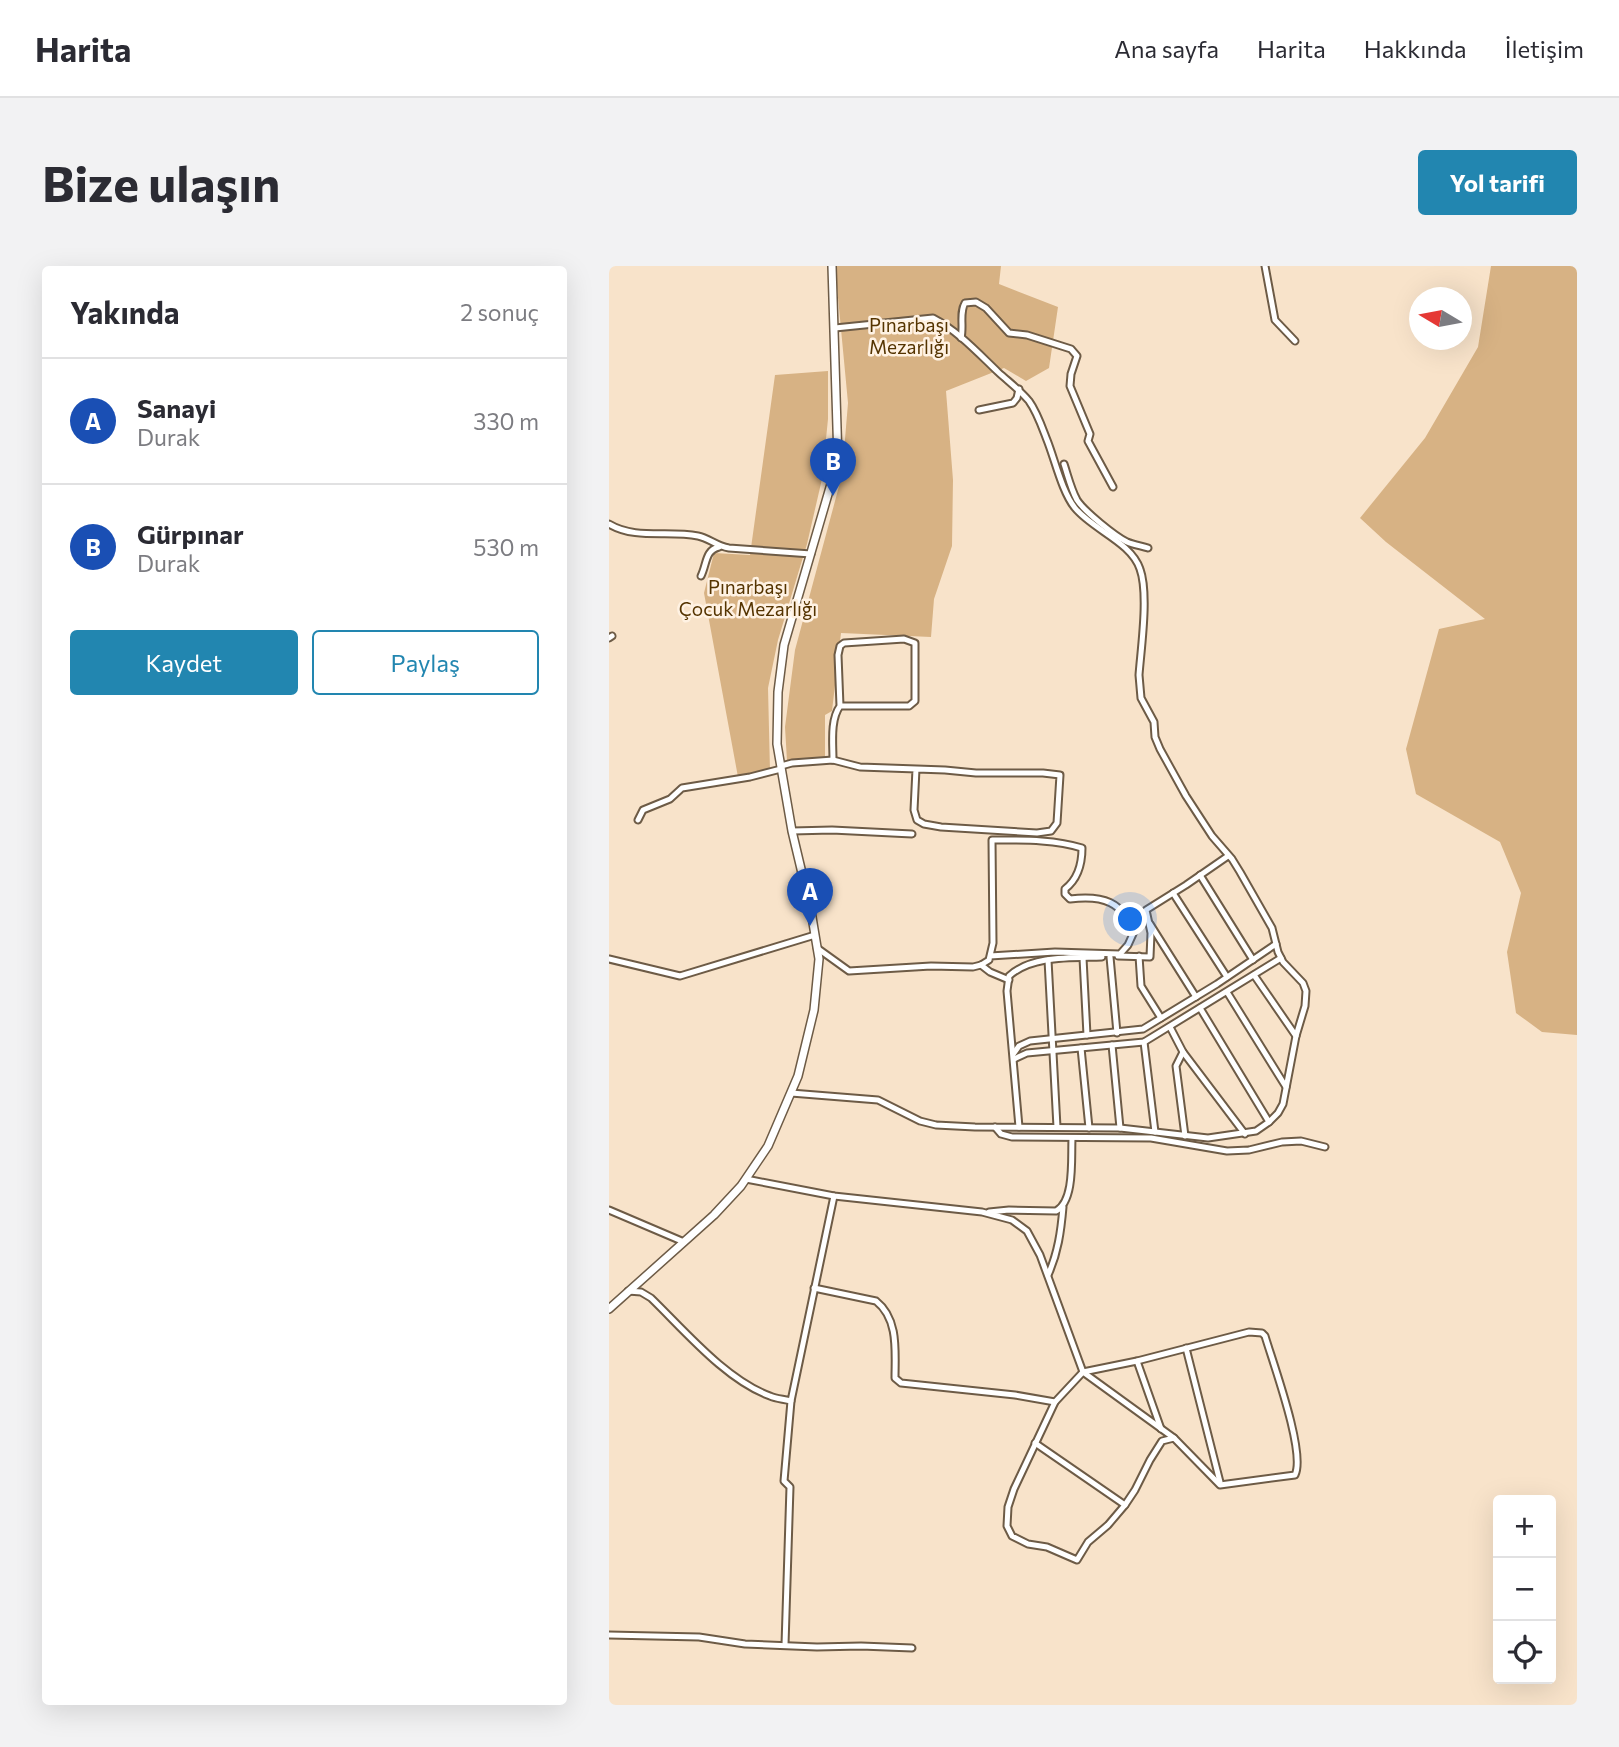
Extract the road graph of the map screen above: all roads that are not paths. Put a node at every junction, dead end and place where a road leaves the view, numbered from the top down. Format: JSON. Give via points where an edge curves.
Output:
{"nodes":[{"id":1,"x":832,"y":266,"type":"edge"},
{"id":2,"x":1265,"y":266,"type":"edge"},
{"id":3,"x":835,"y":328,"type":"junction"},
{"id":4,"x":961,"y":338,"type":"junction"},
{"id":5,"x":1295,"y":341,"type":"dead end"},
{"id":6,"x":1019,"y":389,"type":"junction"},
{"id":7,"x":979,"y":410,"type":"dead end"},
{"id":8,"x":1064,"y":464,"type":"dead end"},
{"id":9,"x":1113,"y":487,"type":"dead end"},
{"id":10,"x":609,"y":524,"type":"edge"},
{"id":11,"x":719,"y":547,"type":"junction"},
{"id":12,"x":1148,"y":548,"type":"dead end"},
{"id":13,"x":811,"y":554,"type":"junction"},
{"id":14,"x":701,"y":576,"type":"dead end"},
{"id":15,"x":840,"y":706,"type":"junction"},
{"id":16,"x":833,"y":760,"type":"junction"},
{"id":17,"x":781,"y":768,"type":"junction"},
{"id":18,"x":916,"y":769,"type":"junction"},
{"id":19,"x":638,"y":820,"type":"dead end"},
{"id":20,"x":792,"y":831,"type":"junction"},
{"id":21,"x":912,"y":834,"type":"dead end"},
{"id":22,"x":1227,"y":856,"type":"junction"},
{"id":23,"x":1200,"y":875,"type":"junction"},
{"id":24,"x":1173,"y":893,"type":"junction"},
{"id":25,"x":1148,"y":921,"type":"junction"},
{"id":26,"x":815,"y":935,"type":"junction"},
{"id":27,"x":1276,"y":944,"type":"junction"},
{"id":28,"x":817,"y":948,"type":"junction"},
{"id":29,"x":990,"y":956,"type":"junction"},
{"id":30,"x":1139,"y":956,"type":"junction"},
{"id":31,"x":1110,"y":957,"type":"junction"},
{"id":32,"x":1083,"y":958,"type":"junction"},
{"id":33,"x":1281,"y":958,"type":"junction"},
{"id":34,"x":609,"y":959,"type":"edge"},
{"id":35,"x":1048,"y":960,"type":"junction"},
{"id":36,"x":1253,"y":960,"type":"junction"},
{"id":37,"x":981,"y":965,"type":"junction"},
{"id":38,"x":1254,"y":975,"type":"junction"},
{"id":39,"x":1227,"y":977,"type":"junction"},
{"id":40,"x":1009,"y":980,"type":"junction"},
{"id":41,"x":1227,"y":992,"type":"junction"},
{"id":42,"x":1196,"y":997,"type":"junction"},
{"id":43,"x":1200,"y":1008,"type":"junction"},
{"id":44,"x":1161,"y":1018,"type":"junction"},
{"id":45,"x":1170,"y":1027,"type":"junction"},
{"id":46,"x":1117,"y":1033,"type":"junction"},
{"id":47,"x":1087,"y":1035,"type":"junction"},
{"id":48,"x":1296,"y":1036,"type":"junction"},
{"id":49,"x":1052,"y":1039,"type":"junction"},
{"id":50,"x":1144,"y":1042,"type":"junction"},
{"id":51,"x":1112,"y":1045,"type":"junction"},
{"id":52,"x":1081,"y":1048,"type":"junction"},
{"id":53,"x":1052,"y":1050,"type":"junction"},
{"id":54,"x":1183,"y":1052,"type":"junction"},
{"id":55,"x":1014,"y":1056,"type":"junction"},
{"id":56,"x":1287,"y":1089,"type":"junction"},
{"id":57,"x":791,"y":1093,"type":"junction"},
{"id":58,"x":1269,"y":1122,"type":"junction"},
{"id":59,"x":995,"y":1127,"type":"junction"},
{"id":60,"x":1057,"y":1127,"type":"junction"},
{"id":61,"x":1019,"y":1128,"type":"junction"},
{"id":62,"x":1089,"y":1128,"type":"junction"},
{"id":63,"x":1120,"y":1128,"type":"junction"},
{"id":64,"x":1155,"y":1132,"type":"junction"},
{"id":65,"x":1245,"y":1134,"type":"junction"},
{"id":66,"x":1185,"y":1136,"type":"junction"},
{"id":67,"x":1072,"y":1139,"type":"junction"},
{"id":68,"x":1325,"y":1147,"type":"dead end"},
{"id":69,"x":746,"y":1179,"type":"junction"},
{"id":70,"x":834,"y":1196,"type":"junction"},
{"id":71,"x":1063,"y":1207,"type":"junction"},
{"id":72,"x":609,"y":1210,"type":"edge"},
{"id":73,"x":982,"y":1212,"type":"junction"},
{"id":74,"x":684,"y":1242,"type":"junction"},
{"id":75,"x":1048,"y":1275,"type":"junction"},
{"id":76,"x":814,"y":1288,"type":"junction"},
{"id":77,"x":628,"y":1291,"type":"junction"},
{"id":78,"x":609,"y":1310,"type":"edge"},
{"id":79,"x":1186,"y":1348,"type":"junction"},
{"id":80,"x":1137,"y":1361,"type":"junction"},
{"id":81,"x":1083,"y":1372,"type":"junction"},
{"id":82,"x":791,"y":1401,"type":"junction"},
{"id":83,"x":1055,"y":1402,"type":"junction"},
{"id":84,"x":1161,"y":1429,"type":"junction"},
{"id":85,"x":1174,"y":1438,"type":"junction"},
{"id":86,"x":1035,"y":1443,"type":"junction"},
{"id":87,"x":1220,"y":1485,"type":"junction"},
{"id":88,"x":1125,"y":1505,"type":"junction"},
{"id":89,"x":609,"y":1635,"type":"edge"},
{"id":90,"x":785,"y":1645,"type":"junction"},
{"id":91,"x":912,"y":1648,"type":"dead end"}],
"edges":[{"from":1,"to":3,"type":"main road"},
{"from":2,"to":5,"type":"street","via":[[1275,320]]},
{"from":3,"to":4,"type":"street","via":[[933,318]]},
{"from":3,"to":13,"type":"main road","via":[[838,460]]},
{"from":4,"to":6,"type":"street"},
{"from":4,"to":9,"type":"street","via":[[962,309],[965,303],[976,302],[1009,333],[1071,349],[1076,356],[1070,386],[1090,434],[1088,441]]},
{"from":6,"to":7,"type":"street","via":[[1013,403]]},
{"from":6,"to":22,"type":"street","via":[[1031,404],[1073,506],[1139,566],[1144,587],[1141,698],[1154,722],[1160,749]]},
{"from":8,"to":12,"type":"street","via":[[1084,509],[1112,533]]},
{"from":10,"to":11,"type":"street","via":[[627,532],[698,536]]},
{"from":11,"to":13,"type":"street"},
{"from":11,"to":14,"type":"street","via":[[708,552]]},
{"from":13,"to":17,"type":"main road","via":[[783,645],[777,744]]},
{"from":15,"to":15,"type":"street","via":[[909,706],[915,701],[915,643],[904,639],[843,643],[838,655]]},
{"from":15,"to":16,"type":"street"},
{"from":16,"to":17,"type":"street"},
{"from":16,"to":18,"type":"street","via":[[860,767]]},
{"from":17,"to":19,"type":"street","via":[[682,788],[670,799],[643,810]]},
{"from":17,"to":20,"type":"main road"},
{"from":18,"to":18,"type":"street","via":[[1060,775],[1057,822],[1051,831],[1037,833],[924,824],[914,810]]},
{"from":20,"to":21,"type":"street"},
{"from":20,"to":26,"type":"main road"},
{"from":22,"to":23,"type":"street"},
{"from":22,"to":27,"type":"street","via":[[1261,908]]},
{"from":23,"to":24,"type":"street"},
{"from":23,"to":36,"type":"street"},
{"from":24,"to":25,"type":"street","via":[[1146,910]]},
{"from":24,"to":39,"type":"street"},
{"from":25,"to":30,"type":"street","via":[[1150,957]]},
{"from":25,"to":42,"type":"street"},
{"from":26,"to":28,"type":"main road"},
{"from":26,"to":34,"type":"street","via":[[680,975]]},
{"from":27,"to":33,"type":"street"},
{"from":27,"to":36,"type":"street"},
{"from":28,"to":37,"type":"street","via":[[849,971]]},
{"from":28,"to":57,"type":"main road","via":[[814,1010]]},
{"from":29,"to":29,"type":"street","via":[[992,840],[1082,848],[1074,882],[1065,894],[1070,899],[1106,901],[1120,909],[1133,934],[1120,954]]},
{"from":29,"to":37,"type":"street"},
{"from":30,"to":31,"type":"street"},
{"from":30,"to":44,"type":"street","via":[[1141,986]]},
{"from":31,"to":32,"type":"street"},
{"from":31,"to":46,"type":"street"},
{"from":32,"to":35,"type":"street"},
{"from":32,"to":47,"type":"street"},
{"from":33,"to":38,"type":"street"},
{"from":33,"to":48,"type":"street","via":[[1306,991]]},
{"from":35,"to":40,"type":"street","via":[[1016,970]]},
{"from":35,"to":49,"type":"street"},
{"from":36,"to":39,"type":"street"},
{"from":37,"to":40,"type":"street"},
{"from":38,"to":41,"type":"street"},
{"from":38,"to":48,"type":"street"},
{"from":39,"to":42,"type":"street"},
{"from":40,"to":55,"type":"street"},
{"from":41,"to":43,"type":"street"},
{"from":41,"to":56,"type":"street"},
{"from":42,"to":44,"type":"street"},
{"from":43,"to":45,"type":"street"},
{"from":43,"to":58,"type":"street"},
{"from":44,"to":46,"type":"street","via":[[1143,1029]]},
{"from":45,"to":50,"type":"street"},
{"from":45,"to":54,"type":"street"},
{"from":46,"to":47,"type":"street"},
{"from":47,"to":49,"type":"street"},
{"from":48,"to":56,"type":"street"},
{"from":49,"to":53,"type":"street"},
{"from":49,"to":55,"type":"street","via":[[1030,1041],[1019,1046]]},
{"from":50,"to":51,"type":"street"},
{"from":50,"to":64,"type":"street"},
{"from":51,"to":52,"type":"street"},
{"from":51,"to":63,"type":"street"},
{"from":52,"to":53,"type":"street"},
{"from":52,"to":62,"type":"street"},
{"from":53,"to":55,"type":"street"},
{"from":53,"to":60,"type":"street"},
{"from":54,"to":65,"type":"street"},
{"from":54,"to":66,"type":"street","via":[[1176,1066]]},
{"from":55,"to":61,"type":"street"},
{"from":56,"to":58,"type":"street","via":[[1283,1104]]},
{"from":57,"to":59,"type":"street","via":[[878,1100],[936,1125]]},
{"from":57,"to":69,"type":"main road","via":[[768,1146]]},
{"from":58,"to":65,"type":"street"},
{"from":59,"to":61,"type":"street"},
{"from":59,"to":67,"type":"street","via":[[1012,1138]]},
{"from":60,"to":61,"type":"street"},
{"from":60,"to":62,"type":"street"},
{"from":62,"to":63,"type":"street"},
{"from":63,"to":64,"type":"street"},
{"from":64,"to":66,"type":"street"},
{"from":65,"to":66,"type":"street"},
{"from":67,"to":68,"type":"street","via":[[1151,1138],[1227,1151],[1301,1141]]},
{"from":67,"to":71,"type":"street","via":[[1070,1181]]},
{"from":69,"to":70,"type":"street"},
{"from":69,"to":74,"type":"main road"},
{"from":70,"to":73,"type":"street"},
{"from":70,"to":76,"type":"street"},
{"from":71,"to":73,"type":"street","via":[[1056,1211]]},
{"from":71,"to":75,"type":"street"},
{"from":72,"to":74,"type":"street"},
{"from":73,"to":75,"type":"street","via":[[1012,1220],[1027,1231]]},
{"from":74,"to":77,"type":"main road"},
{"from":75,"to":81,"type":"street"},
{"from":76,"to":82,"type":"street"},
{"from":76,"to":83,"type":"street","via":[[883,1306],[895,1341],[895,1378],[901,1382]]},
{"from":77,"to":78,"type":"main road"},
{"from":77,"to":82,"type":"street","via":[[651,1298],[736,1378],[769,1396]]},
{"from":79,"to":80,"type":"street"},
{"from":79,"to":87,"type":"street"},
{"from":79,"to":87,"type":"street","via":[[1262,1333],[1296,1438],[1295,1475]]},
{"from":80,"to":81,"type":"street"},
{"from":80,"to":84,"type":"street"},
{"from":81,"to":83,"type":"street"},
{"from":81,"to":84,"type":"street"},
{"from":82,"to":90,"type":"street","via":[[783,1481],[790,1487]]},
{"from":83,"to":86,"type":"street"},
{"from":84,"to":85,"type":"street"},
{"from":85,"to":87,"type":"street"},
{"from":85,"to":88,"type":"street","via":[[1162,1441]]},
{"from":86,"to":88,"type":"street"},
{"from":86,"to":88,"type":"street","via":[[1008,1507],[1007,1526],[1012,1536],[1077,1560],[1088,1542]]},
{"from":89,"to":90,"type":"street","via":[[689,1636]]},
{"from":90,"to":91,"type":"street"}]}
